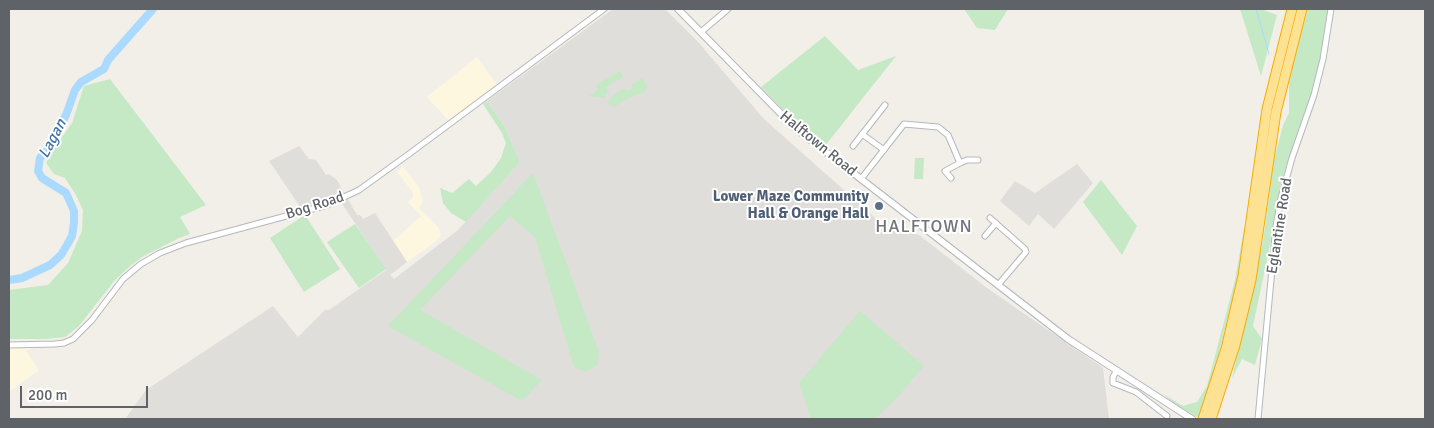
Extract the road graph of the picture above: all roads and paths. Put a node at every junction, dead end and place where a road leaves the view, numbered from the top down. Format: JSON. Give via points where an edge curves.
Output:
{"nodes":[{"id":1,"x":604,"y":9,"type":"edge"},
{"id":2,"x":678,"y":9,"type":"edge"},
{"id":3,"x":728,"y":9,"type":"edge"},
{"id":4,"x":1292,"y":9,"type":"edge"},
{"id":5,"x":1302,"y":9,"type":"edge"},
{"id":6,"x":1331,"y":9,"type":"edge"},
{"id":7,"x":701,"y":32,"type":"junction"},
{"id":8,"x":885,"y":105,"type":"dead end"},
{"id":9,"x":862,"y":134,"type":"junction"},
{"id":10,"x":853,"y":146,"type":"dead end"},
{"id":11,"x":884,"y":150,"type":"junction"},
{"id":12,"x":978,"y":160,"type":"dead end"},
{"id":13,"x":960,"y":163,"type":"junction"},
{"id":14,"x":951,"y":178,"type":"dead end"},
{"id":15,"x":861,"y":179,"type":"junction"},
{"id":16,"x":990,"y":218,"type":"dead end"},
{"id":17,"x":996,"y":223,"type":"junction"},
{"id":18,"x":985,"y":236,"type":"dead end"},
{"id":19,"x":998,"y":285,"type":"junction"},
{"id":20,"x":9,"y":345,"type":"edge"},
{"id":21,"x":1117,"y":370,"type":"junction"},
{"id":22,"x":1167,"y":416,"type":"dead end"},
{"id":23,"x":1189,"y":418,"type":"edge"},
{"id":24,"x":1202,"y":419,"type":"edge"},
{"id":25,"x":1211,"y":419,"type":"edge"},
{"id":26,"x":1258,"y":419,"type":"edge"}],
"edges":[{"from":1,"to":20,"type":"street","name":"Bog Road","via":[[359,190],[327,205],[160,253],[123,279],[92,320],[73,338],[55,344]]},
{"from":2,"to":7,"type":"street","name":"Halftown Road"},
{"from":3,"to":7,"type":"street"},
{"from":4,"to":24,"type":"highway","via":[[1265,119],[1243,276],[1226,349]]},
{"from":5,"to":25,"type":"highway","via":[[1276,112],[1251,280],[1235,345]]},
{"from":6,"to":26,"type":"street","name":"Eglantine Road","via":[[1314,95],[1292,158],[1276,226]]},
{"from":7,"to":15,"type":"street","name":"Halftown Road","via":[[795,128]]},
{"from":8,"to":9,"type":"street"},
{"from":9,"to":10,"type":"street"},
{"from":9,"to":11,"type":"street"},
{"from":11,"to":13,"type":"street","via":[[904,124],[934,126],[948,135]]},
{"from":11,"to":15,"type":"street"},
{"from":12,"to":13,"type":"street"},
{"from":13,"to":14,"type":"street","via":[[945,171]]},
{"from":15,"to":19,"type":"street","name":"Halftown Road"},
{"from":16,"to":17,"type":"street"},
{"from":17,"to":18,"type":"street"},
{"from":17,"to":19,"type":"street","via":[[1026,252]]},
{"from":19,"to":21,"type":"street","name":"Halftown Road","via":[[1068,339]]},
{"from":21,"to":22,"type":"street","via":[[1113,383],[1136,392]]},
{"from":21,"to":23,"type":"street","name":"Halftown Road"}]}
